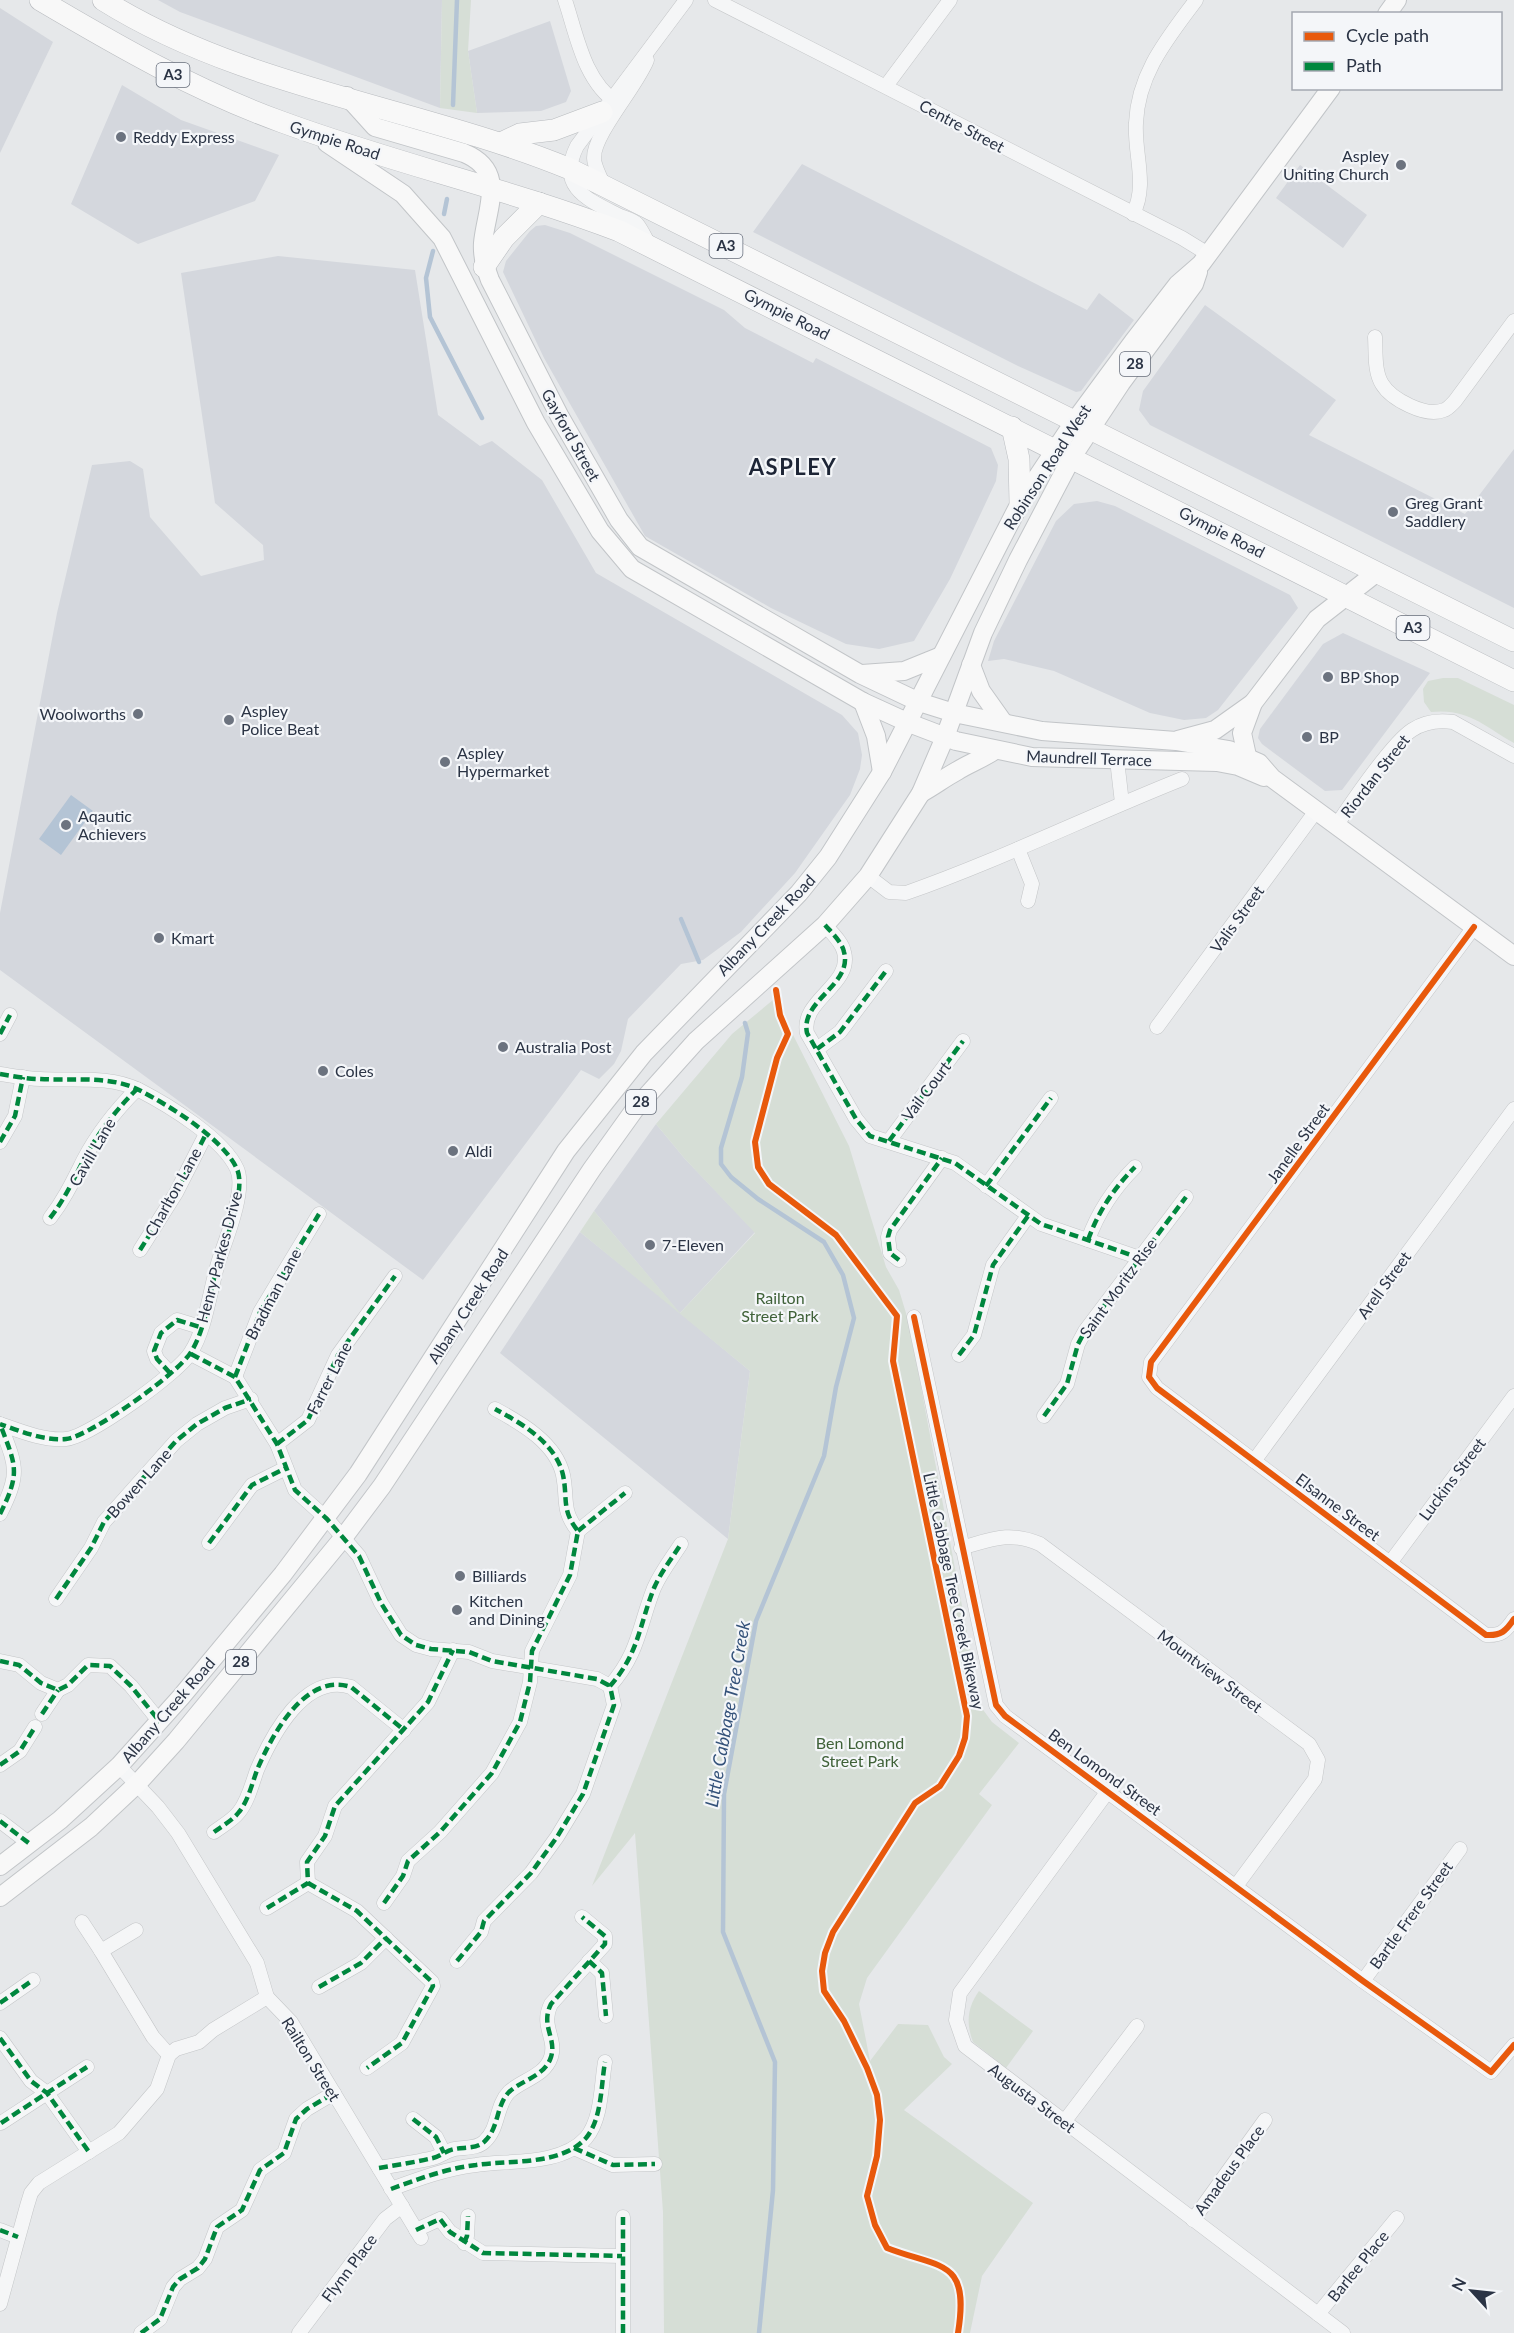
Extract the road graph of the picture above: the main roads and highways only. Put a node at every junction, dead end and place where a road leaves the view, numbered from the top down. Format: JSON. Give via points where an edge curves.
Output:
{"nodes":[{"id":1,"x":40,"y":0,"type":"edge"},
{"id":2,"x":103,"y":0,"type":"edge"},
{"id":3,"x":1330,"y":90,"type":"edge"},
{"id":4,"x":346,"y":96,"type":"junction"},
{"id":5,"x":611,"y":106,"type":"road end"},
{"id":6,"x":313,"y":134,"type":"junction"},
{"id":7,"x":501,"y":143,"type":"junction"},
{"id":8,"x":492,"y":189,"type":"junction"},
{"id":9,"x":539,"y":203,"type":"junction"},
{"id":10,"x":484,"y":267,"type":"junction"},
{"id":11,"x":1082,"y":425,"type":"junction"},
{"id":12,"x":1012,"y":427,"type":"junction"},
{"id":13,"x":1064,"y":453,"type":"junction"},
{"id":14,"x":1020,"y":503,"type":"junction"},
{"id":15,"x":1376,"y":573,"type":"junction"},
{"id":16,"x":1345,"y":595,"type":"junction"},
{"id":17,"x":1514,"y":641,"type":"edge"},
{"id":18,"x":941,"y":656,"type":"junction"},
{"id":19,"x":971,"y":665,"type":"junction"},
{"id":20,"x":860,"y":674,"type":"junction"},
{"id":21,"x":1514,"y":681,"type":"edge"},
{"id":22,"x":863,"y":702,"type":"junction"},
{"id":23,"x":919,"y":702,"type":"junction"},
{"id":24,"x":1253,"y":703,"type":"junction"},
{"id":25,"x":954,"y":713,"type":"junction"},
{"id":26,"x":1003,"y":722,"type":"junction"},
{"id":27,"x":909,"y":723,"type":"junction"},
{"id":28,"x":945,"y":737,"type":"junction"},
{"id":29,"x":1176,"y":741,"type":"junction"},
{"id":30,"x":995,"y":750,"type":"junction"},
{"id":31,"x":1247,"y":756,"type":"junction"},
{"id":32,"x":882,"y":772,"type":"junction"},
{"id":33,"x":1272,"y":778,"type":"junction"},
{"id":34,"x":921,"y":793,"type":"junction"},
{"id":35,"x":1514,"y":956,"type":"edge"},
{"id":36,"x":0,"y":1866,"type":"edge"},
{"id":37,"x":0,"y":1897,"type":"edge"}],
"edges":[{"from":1,"to":6,"type":"highway","name":"Gympie Road","number":"A3","via":[[135,56],[190,83]]},
{"from":2,"to":4,"type":"highway","name":"Gympie Road","number":"A3","via":[[207,51]]},
{"from":3,"to":11,"type":"main road","name":"Robinson Road West","number":"28","via":[[1204,259],[1194,284]]},
{"from":4,"to":7,"type":"highway","name":"Gympie Road","number":"A3"},
{"from":4,"to":8,"type":"main road","via":[[375,127],[475,158]]},
{"from":5,"to":7,"type":"highway","via":[[554,130],[520,134]]},
{"from":6,"to":8,"type":"highway","name":"Gympie Road","number":"A3"},
{"from":6,"to":22,"type":"main road","name":"Gayford Street","via":[[397,189],[442,238],[536,423],[620,558],[646,578]]},
{"from":7,"to":11,"type":"highway","name":"Gympie Road","number":"A3","via":[[603,184]]},
{"from":8,"to":9,"type":"highway","name":"Gympie Road","number":"A3"},
{"from":8,"to":10,"type":"main road","name":"Gayford Street","via":[[483,242]]},
{"from":9,"to":10,"type":"highway","via":[[504,238]]},
{"from":9,"to":12,"type":"highway","name":"Gympie Road","number":"A3","via":[[650,246]]},
{"from":10,"to":20,"type":"main road","name":"Gayford Street","via":[[560,417],[631,538],[650,555]]},
{"from":11,"to":13,"type":"main road","name":"Robinson Road West","number":"28"},
{"from":11,"to":15,"type":"highway","name":"Gympie Road","number":"A3"},
{"from":12,"to":13,"type":"highway","name":"Gympie Road","number":"A3"},
{"from":12,"to":14,"type":"highway","via":[[1019,459]]},
{"from":13,"to":14,"type":"main road","name":"Robinson Road West","number":"28"},
{"from":13,"to":16,"type":"highway","name":"Gympie Road","number":"A3"},
{"from":13,"to":19,"type":"main road","name":"Robinson Road West","number":"28"},
{"from":14,"to":18,"type":"main road","name":"Robinson Road West","number":"28"},
{"from":15,"to":16,"type":"main road"},
{"from":15,"to":17,"type":"highway","name":"Gympie Road","number":"A3"},
{"from":16,"to":21,"type":"highway","name":"Gympie Road","number":"A3"},
{"from":16,"to":24,"type":"main road","via":[[1314,623]]},
{"from":18,"to":20,"type":"main road","via":[[904,671]]},
{"from":18,"to":23,"type":"main road","name":"Robinson Road West","number":"28"},
{"from":19,"to":25,"type":"main road","name":"Robinson Road West","number":"28"},
{"from":19,"to":26,"type":"main road","via":[[981,691]]},
{"from":20,"to":23,"type":"main road","name":"Gayford Street"},
{"from":22,"to":27,"type":"main road","name":"Gayford Street"},
{"from":22,"to":32,"type":"main road","via":[[876,736]]},
{"from":23,"to":25,"type":"main road","name":"Maundrell Terrace"},
{"from":23,"to":27,"type":"main road","name":"Robinson Road West","number":"28"},
{"from":24,"to":29,"type":"main road","via":[[1215,730]]},
{"from":24,"to":31,"type":"main road","via":[[1242,733]]},
{"from":25,"to":26,"type":"main road","name":"Maundrell Terrace"},
{"from":25,"to":28,"type":"main road","name":"Robinson Road West","number":"28"},
{"from":26,"to":29,"type":"main road","name":"Maundrell Terrace","via":[[1042,731]]},
{"from":27,"to":28,"type":"main road","name":"Maundrell Terrace"},
{"from":27,"to":32,"type":"main road","name":"Albany Creek Road","number":"28"},
{"from":28,"to":30,"type":"main road","name":"Maundrell Terrace"},
{"from":28,"to":34,"type":"main road","name":"Albany Creek Road","number":"28"},
{"from":29,"to":31,"type":"main road","name":"Maundrell Terrace"},
{"from":30,"to":33,"type":"main road","name":"Maundrell Terrace","via":[[1041,758],[1225,763]]},
{"from":30,"to":34,"type":"main road"},
{"from":31,"to":33,"type":"main road","name":"Maundrell Terrace","via":[[1264,766]]},
{"from":32,"to":36,"type":"main road","name":"Albany Creek Road","number":"28","via":[[846,832],[808,881],[648,1048],[566,1151],[327,1520],[119,1766]]},
{"from":33,"to":35,"type":"main road","name":"Maundrell Terrace"},
{"from":34,"to":37,"type":"main road","name":"Albany Creek Road","number":"28","via":[[868,876],[825,925],[705,1031],[635,1109],[414,1442],[343,1538],[176,1741],[137,1784],[67,1847]]}]}
